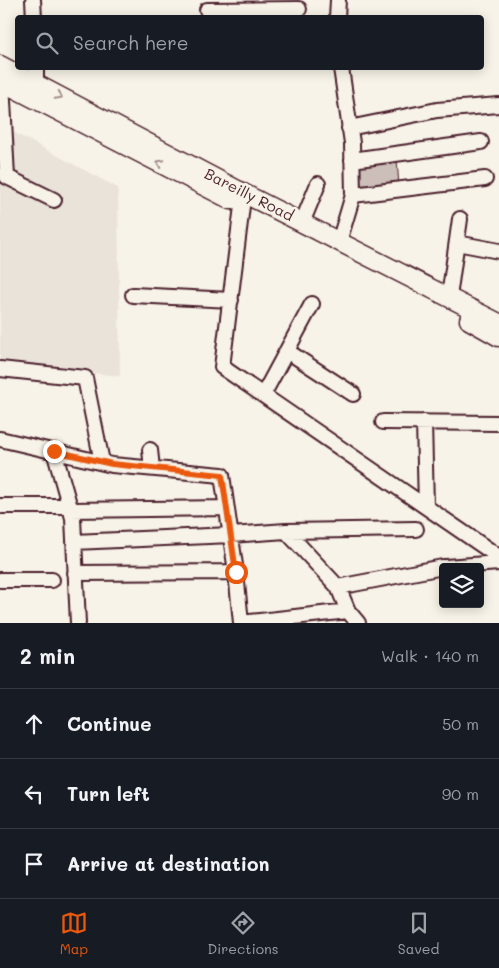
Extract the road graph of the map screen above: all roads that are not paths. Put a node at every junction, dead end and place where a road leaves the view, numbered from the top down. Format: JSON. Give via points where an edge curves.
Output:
{"nodes":[{"id":1,"x":33,"y":0,"type":"edge"},
{"id":2,"x":338,"y":0,"type":"edge"},
{"id":3,"x":207,"y":9,"type":"edge"},
{"id":4,"x":299,"y":9,"type":"dead end"},
{"id":5,"x":34,"y":15,"type":"edge"},
{"id":6,"x":337,"y":15,"type":"edge"},
{"id":7,"x":341,"y":70,"type":"edge"},
{"id":8,"x":1,"y":76,"type":"edge"},
{"id":9,"x":36,"y":76,"type":"edge"},
{"id":10,"x":499,"y":105,"type":"edge"},
{"id":11,"x":349,"y":128,"type":"junction"},
{"id":12,"x":482,"y":142,"type":"dead end"},
{"id":13,"x":352,"y":160,"type":"junction"},
{"id":14,"x":485,"y":179,"type":"dead end"},
{"id":15,"x":318,"y":184,"type":"dead end"},
{"id":16,"x":353,"y":196,"type":"junction"},
{"id":17,"x":54,"y":200,"type":"dead end"},
{"id":18,"x":242,"y":206,"type":"junction"},
{"id":19,"x":460,"y":218,"type":"dead end"},
{"id":20,"x":302,"y":223,"type":"junction"},
{"id":21,"x":340,"y":242,"type":"junction"},
{"id":22,"x":457,"y":243,"type":"junction"},
{"id":23,"x":499,"y":252,"type":"edge"},
{"id":24,"x":134,"y":295,"type":"dead end"},
{"id":25,"x":449,"y":297,"type":"junction"},
{"id":26,"x":231,"y":300,"type":"junction"},
{"id":27,"x":312,"y":304,"type":"dead end"},
{"id":28,"x":499,"y":323,"type":"edge"},
{"id":29,"x":499,"y":337,"type":"edge"},
{"id":30,"x":287,"y":350,"type":"junction"},
{"id":31,"x":0,"y":369,"type":"edge"},
{"id":32,"x":353,"y":394,"type":"dead end"},
{"id":33,"x":263,"y":395,"type":"junction"},
{"id":34,"x":383,"y":422,"type":"dead end"},
{"id":35,"x":424,"y":422,"type":"junction"},
{"id":36,"x":499,"y":423,"type":"edge"},
{"id":37,"x":0,"y":439,"type":"edge"},
{"id":38,"x":150,"y":450,"type":"dead end"},
{"id":39,"x":54,"y":451,"type":"junction"},
{"id":40,"x":102,"y":462,"type":"junction"},
{"id":41,"x":152,"y":468,"type":"junction"},
{"id":42,"x":0,"y":506,"type":"edge"},
{"id":43,"x":426,"y":507,"type":"junction"},
{"id":44,"x":70,"y":508,"type":"junction"},
{"id":45,"x":227,"y":508,"type":"junction"},
{"id":46,"x":416,"y":529,"type":"dead end"},
{"id":47,"x":286,"y":531,"type":"junction"},
{"id":48,"x":230,"y":535,"type":"junction"},
{"id":49,"x":74,"y":542,"type":"junction"},
{"id":50,"x":499,"y":557,"type":"edge"},
{"id":51,"x":499,"y":563,"type":"edge"},
{"id":52,"x":484,"y":564,"type":"edge"},
{"id":53,"x":439,"y":568,"type":"edge"},
{"id":54,"x":236,"y":572,"type":"junction"},
{"id":55,"x":75,"y":573,"type":"junction"},
{"id":56,"x":0,"y":580,"type":"edge"},
{"id":57,"x":52,"y":580,"type":"dead end"},
{"id":58,"x":338,"y":588,"type":"junction"},
{"id":59,"x":348,"y":611,"type":"junction"},
{"id":60,"x":78,"y":623,"type":"edge"},
{"id":61,"x":241,"y":623,"type":"edge"},
{"id":62,"x":358,"y":623,"type":"edge"}],
"edges":[{"from":1,"to":5,"type":"street"},
{"from":2,"to":6,"type":"street"},
{"from":3,"to":4,"type":"street"},
{"from":7,"to":11,"type":"street"},
{"from":8,"to":9,"type":"main road","name":"Bareilly Road"},
{"from":8,"to":17,"type":"street","via":[[7,177]]},
{"from":18,"to":8,"type":"main road","name":"Bareilly Road","one_way":true},
{"from":9,"to":20,"type":"main road","name":"Bareilly Road","one_way":true},
{"from":10,"to":11,"type":"street","via":[[436,110]]},
{"from":11,"to":13,"type":"street"},
{"from":12,"to":13,"type":"street"},
{"from":13,"to":16,"type":"street"},
{"from":14,"to":16,"type":"street"},
{"from":15,"to":20,"type":"street"},
{"from":16,"to":21,"type":"street"},
{"from":18,"to":26,"type":"street"},
{"from":18,"to":29,"type":"main road","name":"Bareilly Road"},
{"from":19,"to":22,"type":"street"},
{"from":20,"to":21,"type":"main road","name":"Bareilly Road"},
{"from":21,"to":25,"type":"main road","name":"Bareilly Road"},
{"from":22,"to":23,"type":"street"},
{"from":22,"to":25,"type":"street"},
{"from":24,"to":26,"type":"street"},
{"from":25,"to":28,"type":"main road","name":"Bareilly Road"},
{"from":26,"to":33,"type":"street","via":[[222,367]]},
{"from":27,"to":30,"type":"street"},
{"from":30,"to":32,"type":"street"},
{"from":30,"to":33,"type":"street"},
{"from":31,"to":40,"type":"street","via":[[85,378]]},
{"from":33,"to":43,"type":"street"},
{"from":34,"to":35,"type":"street"},
{"from":35,"to":36,"type":"street"},
{"from":35,"to":43,"type":"street"},
{"from":37,"to":39,"type":"street"},
{"from":38,"to":41,"type":"street"},
{"from":39,"to":40,"type":"street"},
{"from":39,"to":44,"type":"street"},
{"from":40,"to":41,"type":"street"},
{"from":41,"to":45,"type":"street","via":[[222,475]]},
{"from":42,"to":44,"type":"street"},
{"from":43,"to":50,"type":"street"},
{"from":44,"to":45,"type":"street"},
{"from":44,"to":49,"type":"street"},
{"from":45,"to":48,"type":"street"},
{"from":46,"to":47,"type":"street"},
{"from":47,"to":48,"type":"street"},
{"from":47,"to":58,"type":"street"},
{"from":48,"to":49,"type":"street"},
{"from":48,"to":54,"type":"street"},
{"from":49,"to":55,"type":"street"},
{"from":51,"to":52,"type":"street"},
{"from":53,"to":58,"type":"street"},
{"from":54,"to":55,"type":"street"},
{"from":54,"to":61,"type":"street"},
{"from":55,"to":60,"type":"street"},
{"from":56,"to":57,"type":"street"},
{"from":58,"to":59,"type":"street"},
{"from":59,"to":61,"type":"street"},
{"from":59,"to":62,"type":"street"}]}
